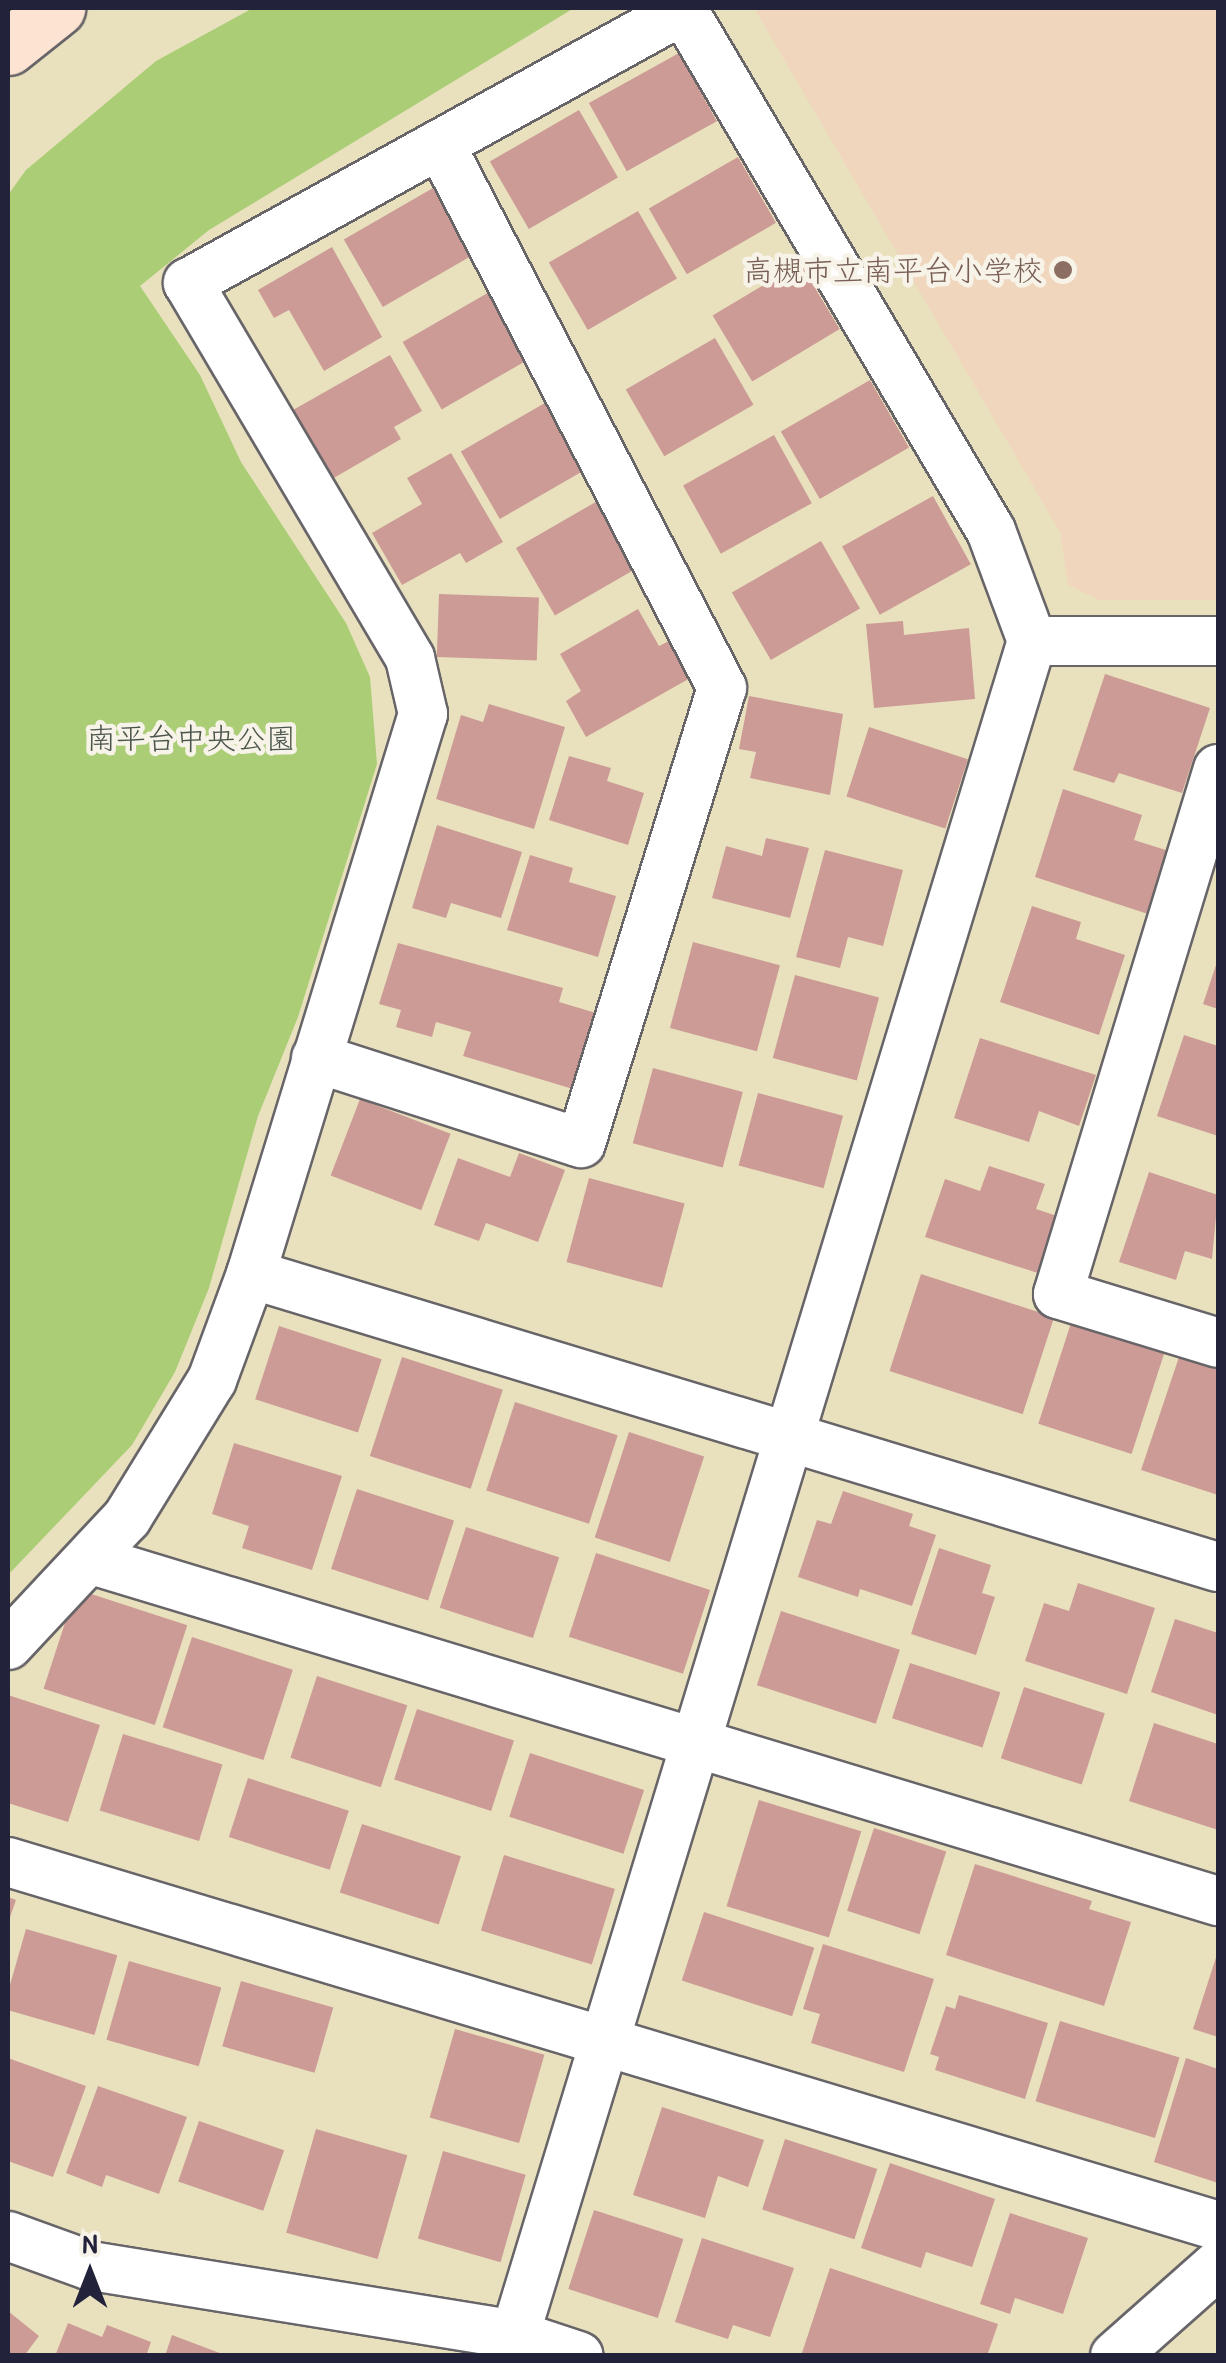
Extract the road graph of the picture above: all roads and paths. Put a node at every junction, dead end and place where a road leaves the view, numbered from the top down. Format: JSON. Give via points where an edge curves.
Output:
{"nodes":[{"id":1,"x":57,"y":8,"type":"edge"},
{"id":2,"x":682,"y":9,"type":"edge"},
{"id":3,"x":8,"y":47,"type":"edge"},
{"id":4,"x":440,"y":144,"type":"junction"},
{"id":5,"x":1032,"y":640,"type":"junction"},
{"id":6,"x":1218,"y":640,"type":"edge"},
{"id":7,"x":1218,"y":769,"type":"edge"},
{"id":8,"x":316,"y":1058,"type":"junction"},
{"id":9,"x":251,"y":1274,"type":"junction"},
{"id":10,"x":1218,"y":1342,"type":"edge"},
{"id":11,"x":789,"y":1438,"type":"junction"},
{"id":12,"x":92,"y":1560,"type":"junction"},
{"id":13,"x":1218,"y":1568,"type":"edge"},
{"id":14,"x":8,"y":1645,"type":"edge"},
{"id":15,"x":696,"y":1743,"type":"junction"},
{"id":16,"x":8,"y":1862,"type":"edge"},
{"id":17,"x":1218,"y":1901,"type":"edge"},
{"id":18,"x":604,"y":2042,"type":"junction"},
{"id":19,"x":1218,"y":2226,"type":"edge"},
{"id":20,"x":8,"y":2236,"type":"edge"},
{"id":21,"x":1218,"y":2265,"type":"edge"},
{"id":22,"x":515,"y":2335,"type":"junction"},
{"id":23,"x":580,"y":2356,"type":"edge"},
{"id":24,"x":1116,"y":2356,"type":"edge"}],
"edges":[{"from":1,"to":3,"type":"street"},
{"from":2,"to":4,"type":"street"},
{"from":2,"to":5,"type":"street","via":[[991,532]]},
{"from":4,"to":8,"type":"street","via":[[188,283],[410,658],[423,714]]},
{"from":4,"to":8,"type":"street","via":[[722,688],[582,1143]]},
{"from":5,"to":6,"type":"street"},
{"from":5,"to":11,"type":"street"},
{"from":7,"to":10,"type":"street","via":[[1058,1294]]},
{"from":8,"to":9,"type":"street"},
{"from":9,"to":11,"type":"street"},
{"from":9,"to":12,"type":"street","via":[[187,1429]]},
{"from":11,"to":13,"type":"street"},
{"from":11,"to":15,"type":"street"},
{"from":12,"to":14,"type":"street"},
{"from":12,"to":15,"type":"street"},
{"from":15,"to":17,"type":"street"},
{"from":15,"to":18,"type":"street"},
{"from":16,"to":18,"type":"street"},
{"from":18,"to":19,"type":"street"},
{"from":18,"to":22,"type":"street"},
{"from":20,"to":22,"type":"street","via":[[91,2266]]},
{"from":21,"to":24,"type":"street"},
{"from":22,"to":23,"type":"street"}]}
